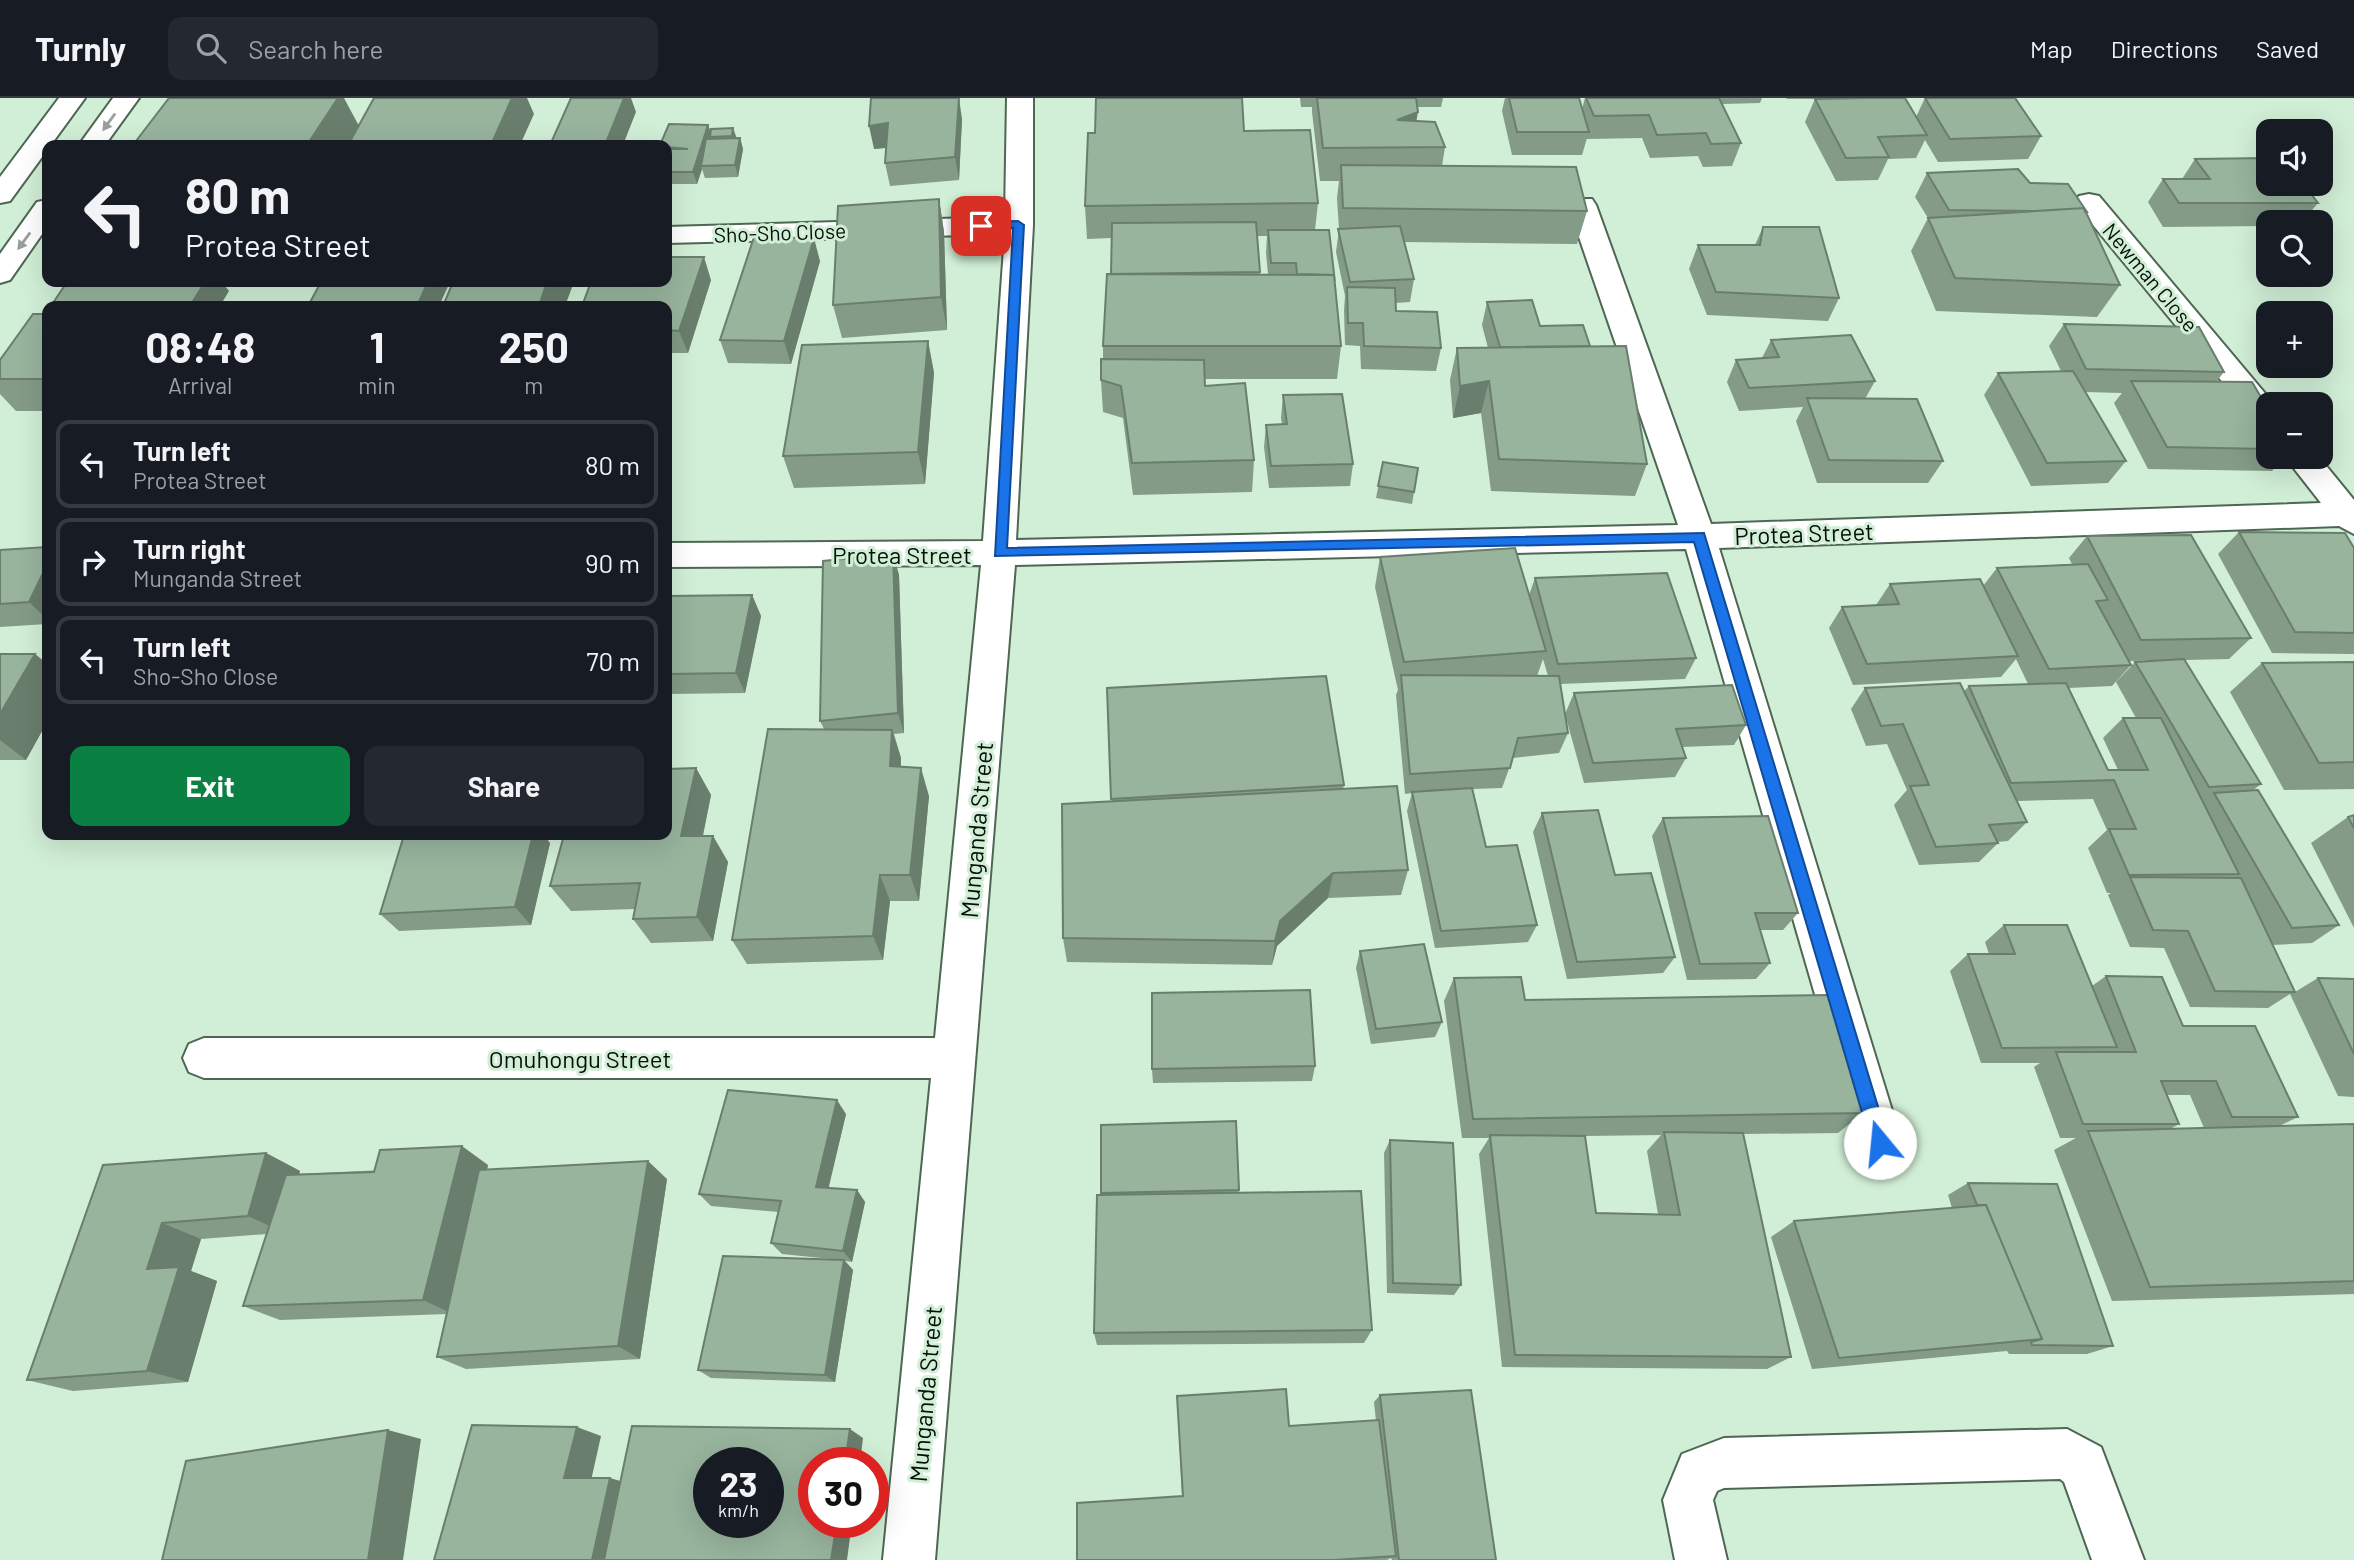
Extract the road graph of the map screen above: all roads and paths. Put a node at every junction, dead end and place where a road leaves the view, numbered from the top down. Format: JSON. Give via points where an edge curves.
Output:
{"nodes":[{"id":1,"x":72,"y":98,"type":"edge"},
{"id":2,"x":126,"y":98,"type":"edge"},
{"id":3,"x":1020,"y":98,"type":"edge"},
{"id":4,"x":96,"y":140,"type":"edge"},
{"id":5,"x":0,"y":195,"type":"edge"},
{"id":6,"x":2089,"y":202,"type":"dead end"},
{"id":7,"x":1582,"y":205,"type":"edge"},
{"id":8,"x":42,"y":215,"type":"edge"},
{"id":9,"x":1018,"y":225,"type":"junction"},
{"id":10,"x":672,"y":235,"type":"edge"},
{"id":11,"x":0,"y":274,"type":"edge"},
{"id":12,"x":2256,"y":403,"type":"edge"},
{"id":13,"x":2311,"y":469,"type":"edge"},
{"id":14,"x":2352,"y":517,"type":"edge"},
{"id":15,"x":1699,"y":537,"type":"junction"},
{"id":16,"x":999,"y":553,"type":"junction"},
{"id":17,"x":672,"y":555,"type":"edge"},
{"id":18,"x":204,"y":1058,"type":"dead end"},
{"id":19,"x":956,"y":1058,"type":"junction"},
{"id":20,"x":1880,"y":1143,"type":"dead end"},
{"id":21,"x":909,"y":1560,"type":"edge"},
{"id":22,"x":1701,"y":1560,"type":"edge"},
{"id":23,"x":2118,"y":1560,"type":"edge"}],
"edges":[{"from":1,"to":5,"type":"street"},
{"from":2,"to":4,"type":"street","one_way":true},
{"from":3,"to":9,"type":"street","name":"Munganda Street"},
{"from":6,"to":12,"type":"street","name":"Newman Close"},
{"from":7,"to":15,"type":"street"},
{"from":8,"to":11,"type":"street","one_way":true},
{"from":9,"to":10,"type":"street","name":"Sho-Sho Close"},
{"from":9,"to":16,"type":"street","name":"Munganda Street"},
{"from":13,"to":14,"type":"street"},
{"from":14,"to":15,"type":"street","name":"Protea Street"},
{"from":15,"to":16,"type":"street","name":"Protea Street"},
{"from":15,"to":20,"type":"street"},
{"from":16,"to":17,"type":"street","name":"Protea Street"},
{"from":16,"to":19,"type":"street","name":"Munganda Street"},
{"from":18,"to":19,"type":"street","name":"Omuhongu Street"},
{"from":19,"to":21,"type":"street","name":"Munganda Street"},
{"from":22,"to":23,"type":"street","via":[[1688,1500],[1700,1472],[1724,1463],[2067,1454],[2083,1465]]}]}
